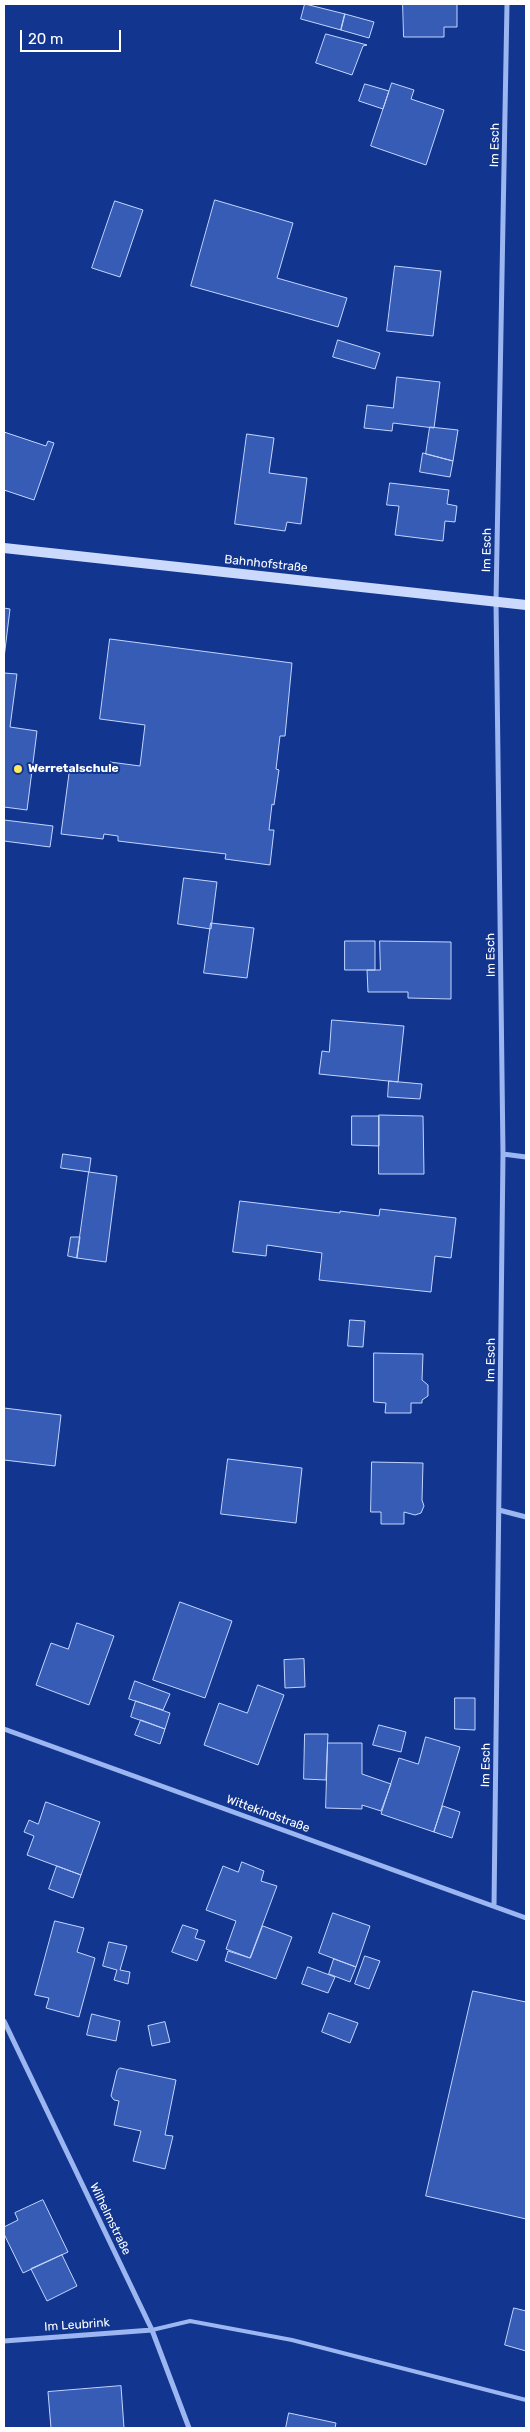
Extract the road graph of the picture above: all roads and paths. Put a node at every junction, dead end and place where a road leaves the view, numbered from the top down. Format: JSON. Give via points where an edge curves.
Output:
{"nodes":[{"id":1,"x":507,"y":4,"type":"edge"},
{"id":2,"x":4,"y":548,"type":"edge"},
{"id":3,"x":496,"y":601,"type":"junction"},
{"id":4,"x":526,"y":604,"type":"edge"},
{"id":5,"x":503,"y":1154,"type":"junction"},
{"id":6,"x":526,"y":1157,"type":"edge"},
{"id":7,"x":499,"y":1510,"type":"junction"},
{"id":8,"x":526,"y":1518,"type":"edge"},
{"id":9,"x":4,"y":1729,"type":"edge"},
{"id":10,"x":494,"y":1906,"type":"junction"},
{"id":11,"x":526,"y":1918,"type":"edge"},
{"id":12,"x":4,"y":2021,"type":"edge"},
{"id":13,"x":152,"y":2330,"type":"junction"},
{"id":14,"x":4,"y":2341,"type":"edge"},
{"id":15,"x":526,"y":2400,"type":"edge"},
{"id":16,"x":189,"y":2428,"type":"edge"}],
"edges":[{"from":1,"to":3,"type":"street","name":"Im Esch"},
{"from":2,"to":3,"type":"street","name":"Bahnhofstraße"},
{"from":3,"to":4,"type":"street","name":"Bahnhofstraße"},
{"from":3,"to":5,"type":"street","name":"Im Esch"},
{"from":5,"to":6,"type":"street"},
{"from":5,"to":7,"type":"street","name":"Im Esch"},
{"from":7,"to":8,"type":"street"},
{"from":7,"to":10,"type":"street","name":"Im Esch"},
{"from":9,"to":10,"type":"street","name":"Wittekindstraße"},
{"from":10,"to":11,"type":"street","name":"Wittekindstraße"},
{"from":12,"to":13,"type":"street","name":"Wilhelmstraße"},
{"from":13,"to":14,"type":"street","name":"Im Leubrink"},
{"from":13,"to":15,"type":"lane","via":[[190,2321],[292,2340]]},
{"from":13,"to":16,"type":"street","name":"Wilhelmstraße"}]}
